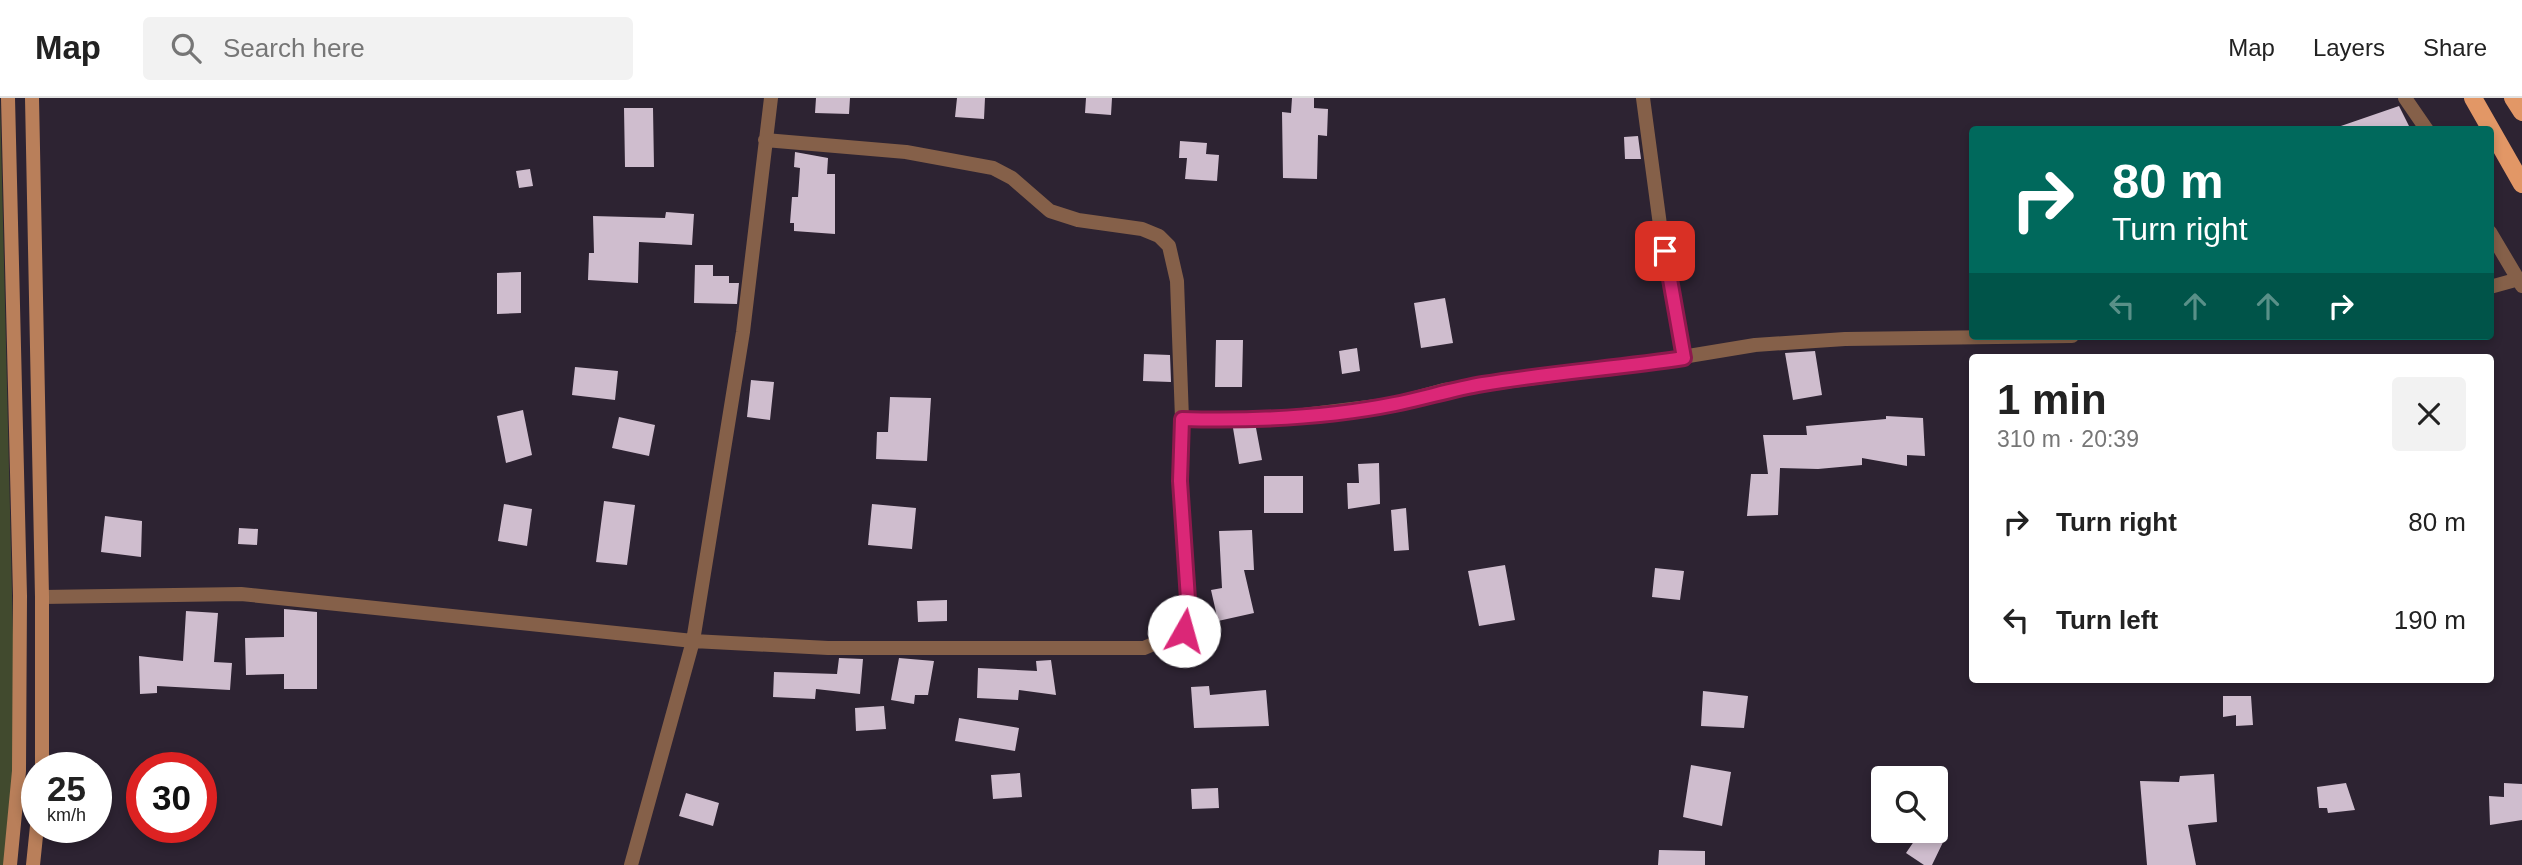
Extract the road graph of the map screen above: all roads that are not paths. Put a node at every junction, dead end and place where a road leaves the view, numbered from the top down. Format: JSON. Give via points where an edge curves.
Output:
{"nodes":[{"id":1,"x":8,"y":98,"type":"edge"},
{"id":2,"x":32,"y":98,"type":"edge"},
{"id":3,"x":771,"y":98,"type":"edge"},
{"id":4,"x":1643,"y":98,"type":"edge"},
{"id":5,"x":2405,"y":98,"type":"edge"},
{"id":6,"x":2473,"y":98,"type":"edge"},
{"id":7,"x":2513,"y":98,"type":"edge"},
{"id":8,"x":2522,"y":112,"type":"edge"},
{"id":9,"x":2424,"y":126,"type":"edge"},
{"id":10,"x":2489,"y":126,"type":"edge"},
{"id":11,"x":2494,"y":135,"type":"edge"},
{"id":12,"x":765,"y":140,"type":"junction"},
{"id":13,"x":2522,"y":184,"type":"edge"},
{"id":14,"x":2494,"y":239,"type":"edge"},
{"id":15,"x":2520,"y":282,"type":"edge"},
{"id":16,"x":2494,"y":286,"type":"edge"},
{"id":17,"x":1969,"y":337,"type":"edge"},
{"id":18,"x":1684,"y":358,"type":"junction"},
{"id":19,"x":1182,"y":419,"type":"junction"},
{"id":20,"x":42,"y":597,"type":"junction"},
{"id":21,"x":693,"y":641,"type":"junction"},
{"id":22,"x":42,"y":752,"type":"edge"},
{"id":23,"x":35,"y":843,"type":"edge"},
{"id":24,"x":10,"y":865,"type":"edge"},
{"id":25,"x":33,"y":865,"type":"edge"},
{"id":26,"x":631,"y":865,"type":"edge"}],
"edges":[{"from":1,"to":24,"type":"street","via":[[20,596],[19,771]]},
{"from":2,"to":20,"type":"street"},
{"from":3,"to":12,"type":"street"},
{"from":4,"to":18,"type":"street"},
{"from":5,"to":9,"type":"street"},
{"from":6,"to":10,"type":"main road"},
{"from":7,"to":8,"type":"main road"},
{"from":11,"to":13,"type":"main road"},
{"from":12,"to":19,"type":"street","via":[[906,152],[982,165],[1012,178],[1050,211],[1159,236],[1173,256]]},
{"from":12,"to":21,"type":"street","via":[[743,332]]},
{"from":14,"to":15,"type":"street"},
{"from":15,"to":16,"type":"street"},
{"from":17,"to":18,"type":"street","via":[[1755,345]]},
{"from":18,"to":19,"type":"street","via":[[1521,378],[1444,390],[1393,404],[1279,418]]},
{"from":19,"to":21,"type":"street","via":[[1180,481],[1189,614],[1184,631],[1166,641],[1144,648],[828,648]]},
{"from":20,"to":21,"type":"street","via":[[241,594]]},
{"from":20,"to":22,"type":"street"},
{"from":21,"to":26,"type":"street"},
{"from":23,"to":25,"type":"street"}]}
